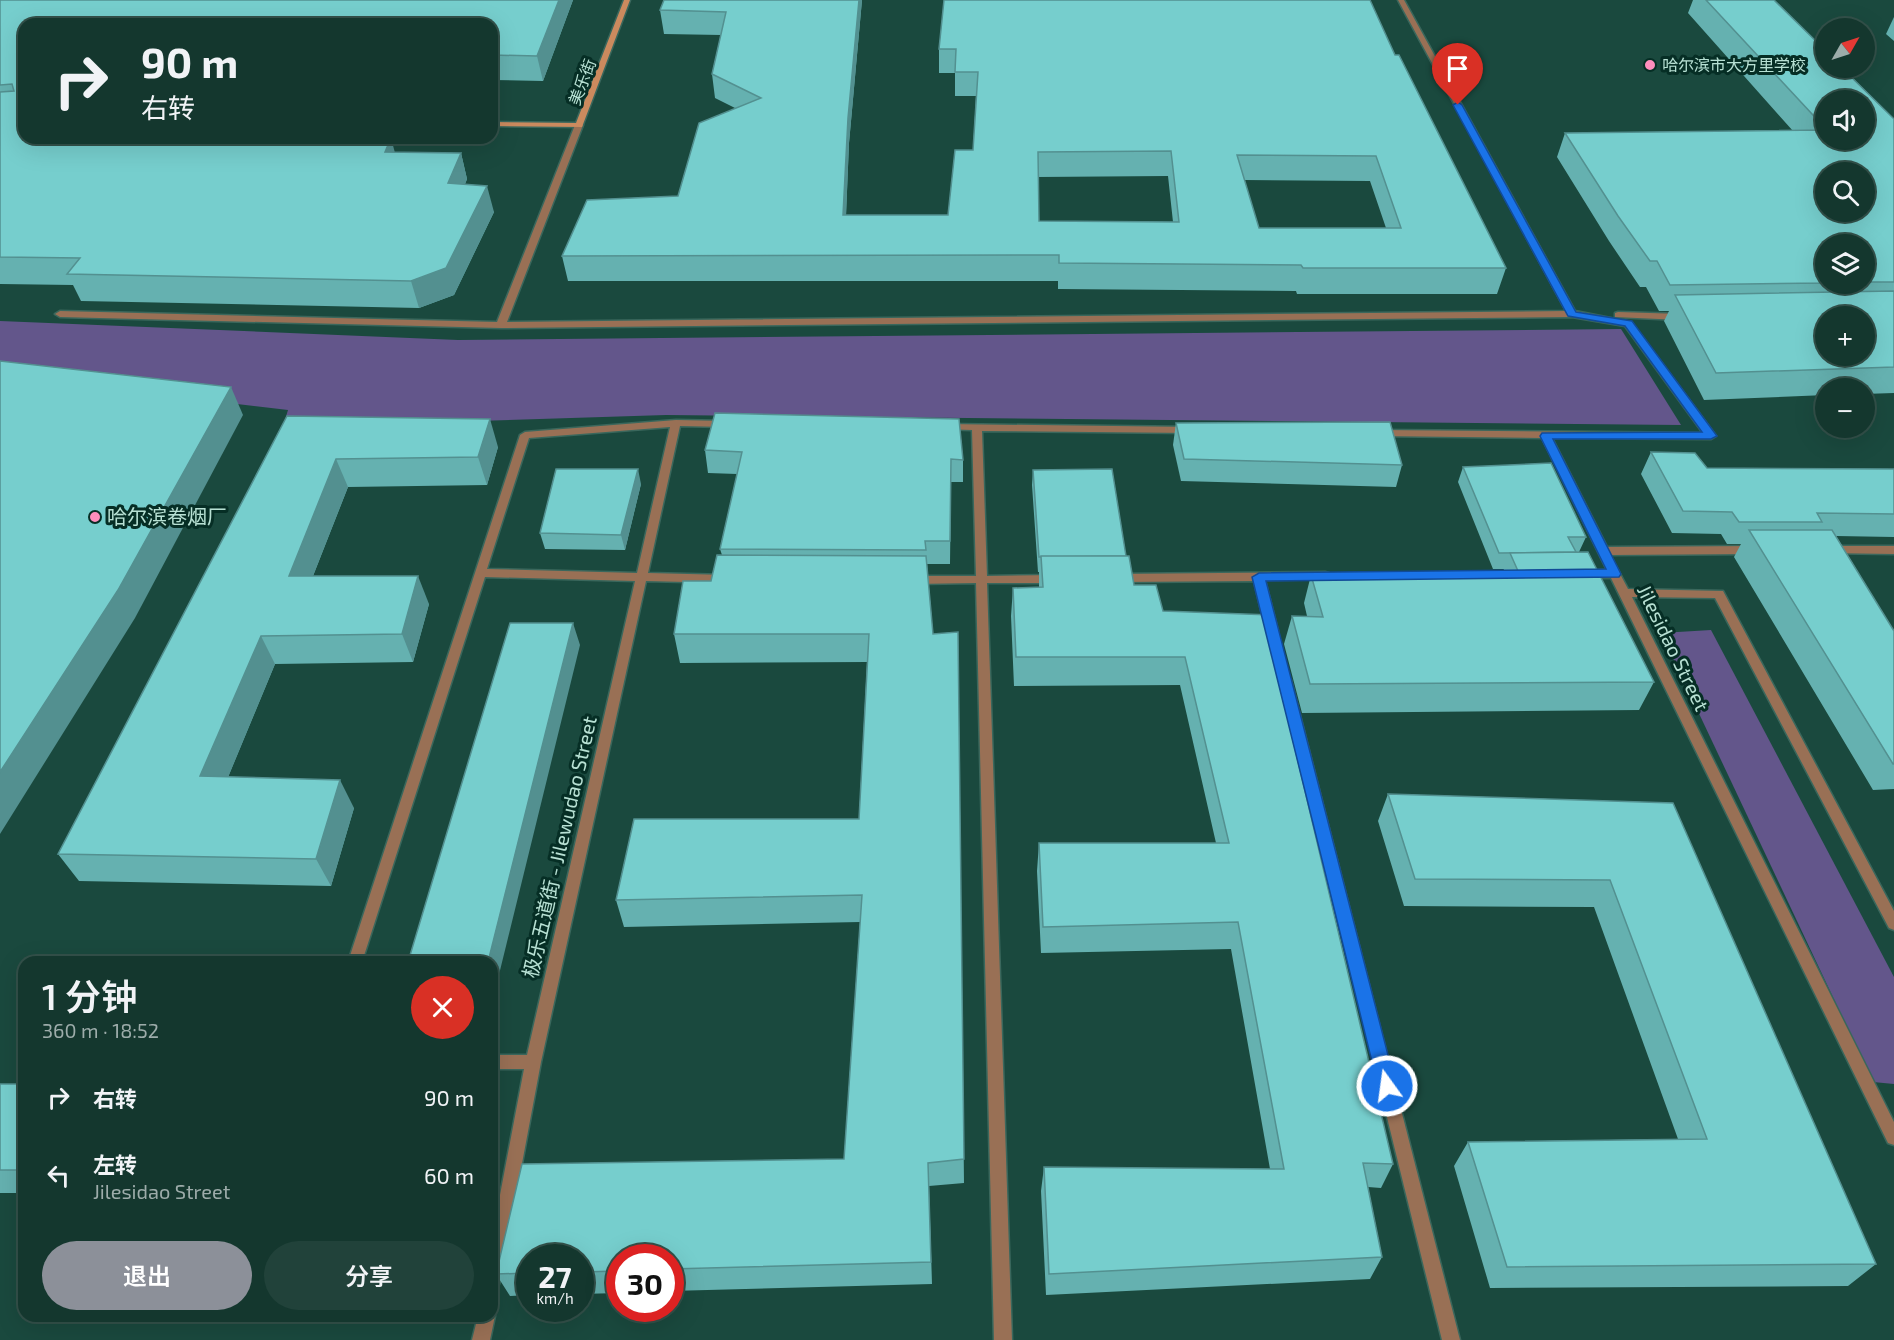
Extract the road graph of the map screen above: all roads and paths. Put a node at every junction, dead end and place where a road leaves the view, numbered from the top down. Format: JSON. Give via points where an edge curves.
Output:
{"nodes":[{"id":1,"x":627,"y":0,"type":"edge"},
{"id":2,"x":1401,"y":0,"type":"edge"},
{"id":3,"x":498,"y":124,"type":"edge"},
{"id":4,"x":579,"y":125,"type":"junction"},
{"id":5,"x":60,"y":314,"type":"dead end"},
{"id":6,"x":1572,"y":314,"type":"junction"},
{"id":7,"x":1696,"y":317,"type":"edge"},
{"id":8,"x":501,"y":325,"type":"junction"},
{"id":9,"x":676,"y":423,"type":"junction"},
{"id":10,"x":734,"y":424,"type":"edge"},
{"id":11,"x":931,"y":427,"type":"edge"},
{"id":12,"x":977,"y":427,"type":"junction"},
{"id":13,"x":1202,"y":431,"type":"edge"},
{"id":14,"x":1368,"y":433,"type":"edge"},
{"id":15,"x":1546,"y":436,"type":"junction"},
{"id":16,"x":1766,"y":550,"type":"edge"},
{"id":17,"x":1813,"y":550,"type":"edge"},
{"id":18,"x":1894,"y":550,"type":"edge"},
{"id":19,"x":1603,"y":551,"type":"junction"},
{"id":20,"x":481,"y":573,"type":"junction"},
{"id":21,"x":1567,"y":574,"type":"edge"},
{"id":22,"x":1614,"y":574,"type":"junction"},
{"id":23,"x":1342,"y":576,"type":"edge"},
{"id":24,"x":1259,"y":577,"type":"junction"},
{"id":25,"x":642,"y":578,"type":"junction"},
{"id":26,"x":736,"y":579,"type":"edge"},
{"id":27,"x":900,"y":579,"type":"edge"},
{"id":28,"x":1063,"y":579,"type":"edge"},
{"id":29,"x":1109,"y":579,"type":"edge"},
{"id":30,"x":982,"y":580,"type":"junction"},
{"id":31,"x":1623,"y":593,"type":"junction"},
{"id":32,"x":1276,"y":646,"type":"edge"},
{"id":33,"x":1282,"y":670,"type":"edge"},
{"id":34,"x":1894,"y":924,"type":"edge"},
{"id":35,"x":358,"y":956,"type":"edge"},
{"id":36,"x":498,"y":1062,"type":"edge"},
{"id":37,"x":533,"y":1062,"type":"junction"},
{"id":38,"x":1894,"y":1138,"type":"edge"},
{"id":39,"x":498,"y":1249,"type":"edge"},
{"id":40,"x":485,"y":1322,"type":"edge"},
{"id":41,"x":481,"y":1340,"type":"edge"},
{"id":42,"x":1003,"y":1340,"type":"edge"},
{"id":43,"x":1451,"y":1340,"type":"edge"}],
"edges":[{"from":1,"to":4,"type":"street","name":"美乐街"},
{"from":2,"to":6,"type":"street"},
{"from":3,"to":4,"type":"street","name":"美乐街"},
{"from":4,"to":8,"type":"street"},
{"from":5,"to":8,"type":"street"},
{"from":6,"to":7,"type":"street"},
{"from":6,"to":8,"type":"street"},
{"from":6,"to":15,"type":"street","via":[[1629,324],[1711,436]]},
{"from":9,"to":10,"type":"street"},
{"from":9,"to":20,"type":"street","via":[[525,435]]},
{"from":9,"to":25,"type":"street","name":"极乐五道街 - Jilewudao Street"},
{"from":11,"to":12,"type":"street"},
{"from":12,"to":13,"type":"street"},
{"from":12,"to":30,"type":"street"},
{"from":14,"to":15,"type":"street"},
{"from":15,"to":19,"type":"street","name":"Jilesidao Street"},
{"from":16,"to":19,"type":"street"},
{"from":17,"to":18,"type":"street"},
{"from":19,"to":22,"type":"street","name":"Jilesidao Street"},
{"from":20,"to":25,"type":"street"},
{"from":20,"to":35,"type":"street"},
{"from":21,"to":22,"type":"street"},
{"from":22,"to":31,"type":"street","name":"Jilesidao Street"},
{"from":23,"to":24,"type":"street"},
{"from":24,"to":29,"type":"street"},
{"from":24,"to":32,"type":"street"},
{"from":25,"to":26,"type":"street"},
{"from":25,"to":37,"type":"street","name":"极乐五道街 - Jilewudao Street"},
{"from":27,"to":30,"type":"street"},
{"from":28,"to":30,"type":"street"},
{"from":30,"to":42,"type":"street"},
{"from":31,"to":34,"type":"street","via":[[1719,594]]},
{"from":31,"to":38,"type":"street","name":"Jilesidao Street"},
{"from":33,"to":43,"type":"street"},
{"from":36,"to":37,"type":"street"},
{"from":37,"to":39,"type":"street","name":"极乐五道街 - Jilewudao Street"},
{"from":40,"to":41,"type":"street"}]}
